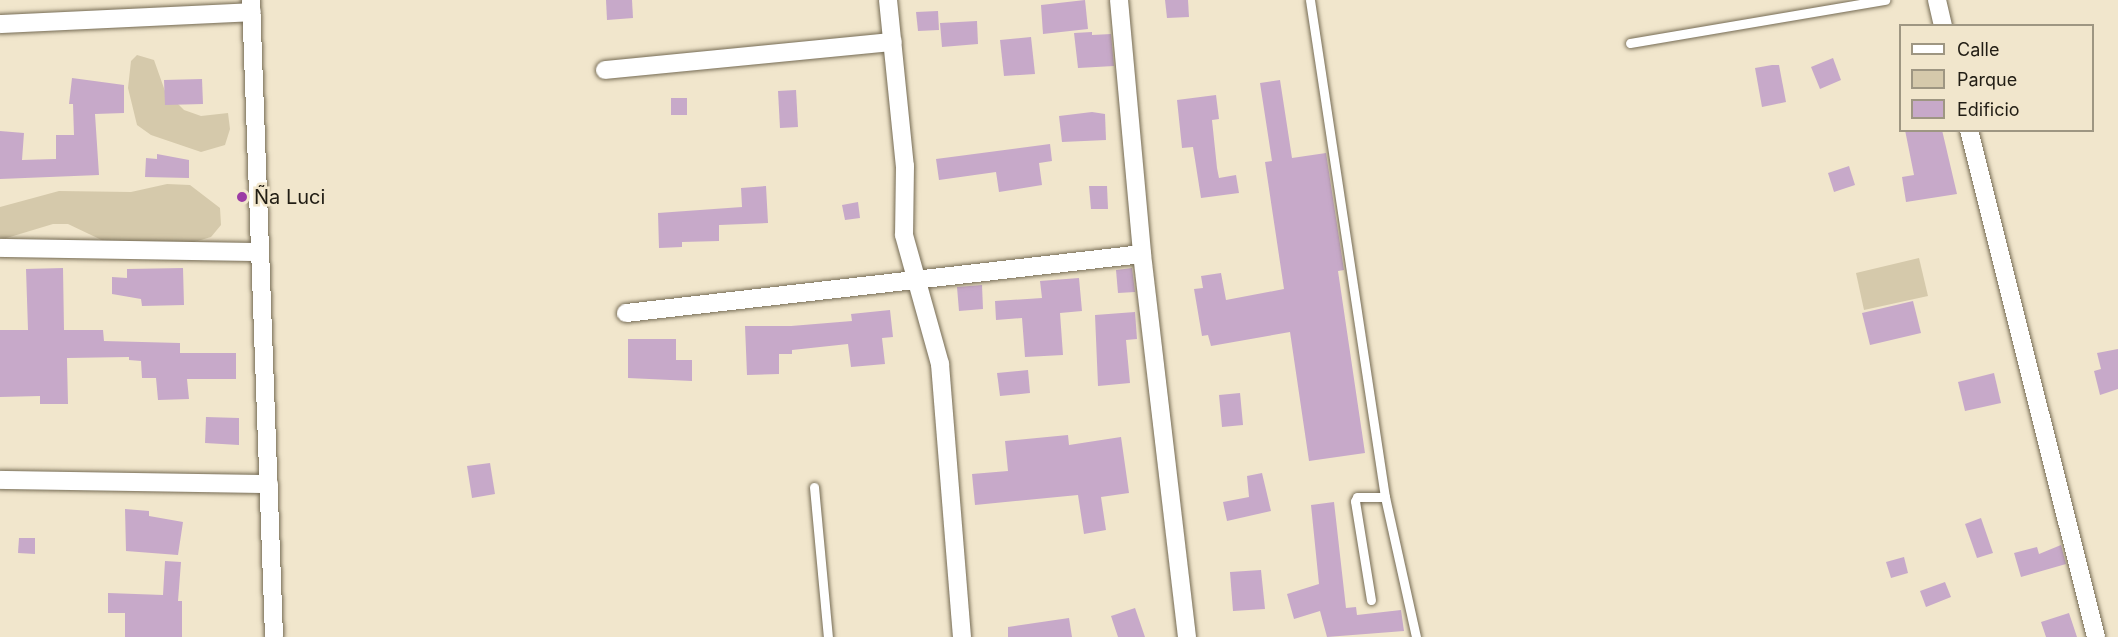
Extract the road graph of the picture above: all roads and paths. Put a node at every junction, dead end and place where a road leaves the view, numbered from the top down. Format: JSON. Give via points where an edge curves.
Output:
{"nodes":[{"id":1,"x":888,"y":0,"type":"edge"},
{"id":2,"x":1119,"y":0,"type":"edge"},
{"id":3,"x":1310,"y":0,"type":"edge"},
{"id":4,"x":1885,"y":0,"type":"edge"},
{"id":5,"x":1937,"y":0,"type":"edge"},
{"id":6,"x":251,"y":6,"type":"edge"},
{"id":7,"x":0,"y":24,"type":"edge"},
{"id":8,"x":1943,"y":24,"type":"edge"},
{"id":9,"x":892,"y":42,"type":"junction"},
{"id":10,"x":1630,"y":43,"type":"dead end"},
{"id":11,"x":605,"y":70,"type":"dead end"},
{"id":12,"x":1970,"y":132,"type":"edge"},
{"id":13,"x":0,"y":248,"type":"edge"},
{"id":14,"x":260,"y":252,"type":"junction"},
{"id":15,"x":1142,"y":254,"type":"junction"},
{"id":16,"x":916,"y":282,"type":"junction"},
{"id":17,"x":626,"y":313,"type":"dead end"},
{"id":18,"x":0,"y":480,"type":"edge"},
{"id":19,"x":269,"y":484,"type":"junction"},
{"id":20,"x":814,"y":487,"type":"dead end"},
{"id":21,"x":1385,"y":496,"type":"junction"},
{"id":22,"x":1371,"y":600,"type":"dead end"},
{"id":23,"x":274,"y":637,"type":"edge"},
{"id":24,"x":828,"y":637,"type":"edge"},
{"id":25,"x":962,"y":637,"type":"edge"},
{"id":26,"x":1187,"y":637,"type":"edge"},
{"id":27,"x":1416,"y":637,"type":"edge"},
{"id":28,"x":2096,"y":637,"type":"edge"}],
"edges":[{"from":1,"to":9,"type":"street"},
{"from":2,"to":15,"type":"street"},
{"from":3,"to":21,"type":"lane"},
{"from":4,"to":10,"type":"lane"},
{"from":5,"to":8,"type":"street"},
{"from":6,"to":7,"type":"street"},
{"from":6,"to":14,"type":"street"},
{"from":9,"to":11,"type":"street"},
{"from":9,"to":16,"type":"street","via":[[905,166],[904,235]]},
{"from":12,"to":28,"type":"street"},
{"from":13,"to":14,"type":"street"},
{"from":14,"to":19,"type":"street"},
{"from":15,"to":16,"type":"street"},
{"from":15,"to":26,"type":"street"},
{"from":16,"to":17,"type":"street"},
{"from":16,"to":25,"type":"street","via":[[940,364]]},
{"from":18,"to":19,"type":"street"},
{"from":19,"to":23,"type":"street"},
{"from":20,"to":24,"type":"lane"},
{"from":21,"to":22,"type":"lane","via":[[1357,497],[1355,501]]},
{"from":21,"to":27,"type":"lane"}]}
